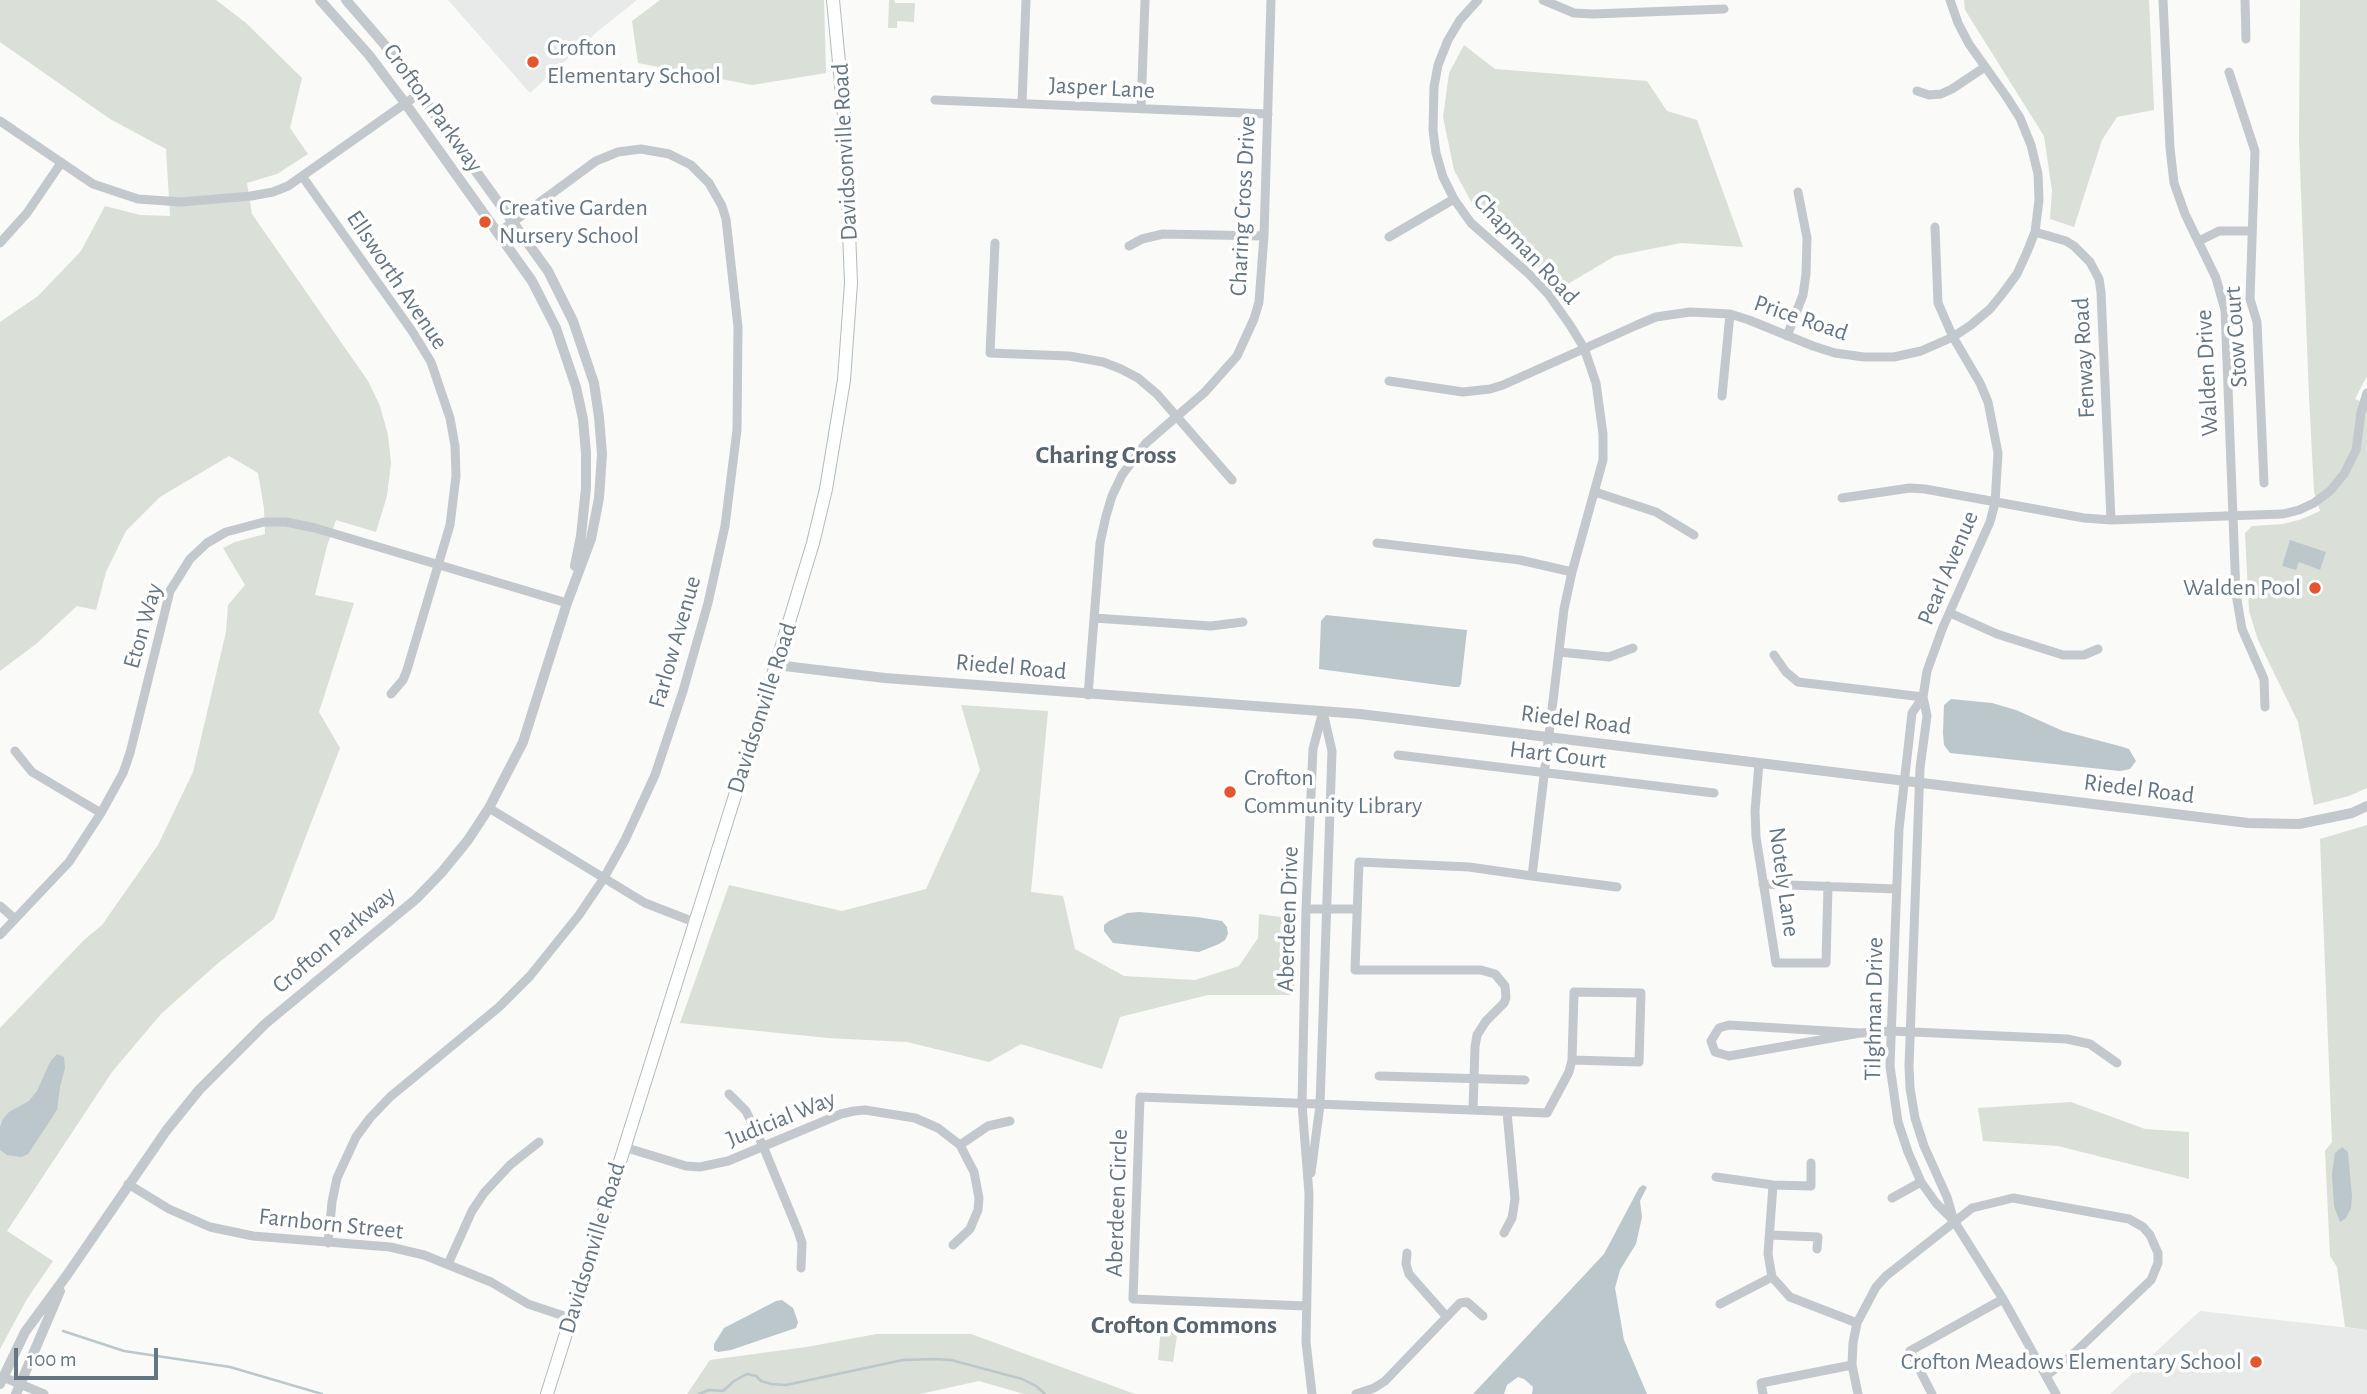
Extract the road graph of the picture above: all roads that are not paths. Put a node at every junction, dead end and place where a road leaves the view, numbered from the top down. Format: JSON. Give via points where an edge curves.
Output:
{"nodes":[{"id":1,"x":320,"y":0,"type":"edge"},
{"id":2,"x":345,"y":0,"type":"edge"},
{"id":3,"x":833,"y":0,"type":"edge"},
{"id":4,"x":1026,"y":0,"type":"edge"},
{"id":5,"x":1145,"y":0,"type":"edge"},
{"id":6,"x":1271,"y":0,"type":"edge"},
{"id":7,"x":1478,"y":0,"type":"edge"},
{"id":8,"x":1543,"y":0,"type":"edge"},
{"id":9,"x":1950,"y":0,"type":"edge"},
{"id":10,"x":2163,"y":0,"type":"edge"},
{"id":11,"x":2245,"y":0,"type":"edge"},
{"id":12,"x":1724,"y":9,"type":"dead end"},
{"id":13,"x":2246,"y":39,"type":"dead end"},
{"id":14,"x":1985,"y":67,"type":"junction"},
{"id":15,"x":2229,"y":72,"type":"dead end"},
{"id":16,"x":1917,"y":91,"type":"dead end"},
{"id":17,"x":420,"y":93,"type":"junction"},
{"id":18,"x":935,"y":100,"type":"dead end"},
{"id":19,"x":405,"y":103,"type":"junction"},
{"id":20,"x":1022,"y":103,"type":"junction"},
{"id":21,"x":1140,"y":109,"type":"junction"},
{"id":22,"x":1268,"y":114,"type":"junction"},
{"id":23,"x":0,"y":121,"type":"edge"},
{"id":24,"x":61,"y":163,"type":"junction"},
{"id":25,"x":302,"y":176,"type":"junction"},
{"id":26,"x":1798,"y":192,"type":"dead end"},
{"id":27,"x":1454,"y":199,"type":"junction"},
{"id":28,"x":513,"y":222,"type":"junction"},
{"id":29,"x":1935,"y":227,"type":"dead end"},
{"id":30,"x":2252,"y":231,"type":"junction"},
{"id":31,"x":2035,"y":232,"type":"junction"},
{"id":32,"x":498,"y":233,"type":"junction"},
{"id":33,"x":1264,"y":236,"type":"junction"},
{"id":34,"x":1389,"y":237,"type":"dead end"},
{"id":35,"x":2199,"y":242,"type":"junction"},
{"id":36,"x":0,"y":243,"type":"edge"},
{"id":37,"x":995,"y":243,"type":"dead end"},
{"id":38,"x":1129,"y":246,"type":"dead end"},
{"id":39,"x":1730,"y":314,"type":"junction"},
{"id":40,"x":1787,"y":336,"type":"junction"},
{"id":41,"x":1954,"y":337,"type":"junction"},
{"id":42,"x":1584,"y":348,"type":"junction"},
{"id":43,"x":1389,"y":381,"type":"dead end"},
{"id":44,"x":2367,"y":393,"type":"edge"},
{"id":45,"x":1722,"y":396,"type":"dead end"},
{"id":46,"x":1177,"y":416,"type":"junction"},
{"id":47,"x":1231,"y":480,"type":"dead end"},
{"id":48,"x":2264,"y":482,"type":"dead end"},
{"id":49,"x":1595,"y":492,"type":"junction"},
{"id":50,"x":1842,"y":498,"type":"dead end"},
{"id":51,"x":1995,"y":503,"type":"junction"},
{"id":52,"x":2233,"y":516,"type":"junction"},
{"id":53,"x":2111,"y":520,"type":"junction"},
{"id":54,"x":1694,"y":535,"type":"dead end"},
{"id":55,"x":1377,"y":543,"type":"dead end"},
{"id":56,"x":438,"y":566,"type":"junction"},
{"id":57,"x":1572,"y":572,"type":"junction"},
{"id":58,"x":567,"y":603,"type":"junction"},
{"id":59,"x":1950,"y":612,"type":"junction"},
{"id":60,"x":1094,"y":618,"type":"junction"},
{"id":61,"x":1243,"y":622,"type":"dead end"},
{"id":62,"x":1633,"y":648,"type":"dead end"},
{"id":63,"x":2098,"y":649,"type":"dead end"},
{"id":64,"x":1559,"y":652,"type":"junction"},
{"id":65,"x":1774,"y":655,"type":"dead end"},
{"id":66,"x":776,"y":665,"type":"junction"},
{"id":67,"x":391,"y":694,"type":"dead end"},
{"id":68,"x":1088,"y":695,"type":"junction"},
{"id":69,"x":1923,"y":697,"type":"junction"},
{"id":70,"x":2265,"y":707,"type":"dead end"},
{"id":71,"x":1323,"y":711,"type":"junction"},
{"id":72,"x":1548,"y":738,"type":"junction"},
{"id":73,"x":15,"y":751,"type":"dead end"},
{"id":74,"x":1398,"y":755,"type":"dead end"},
{"id":75,"x":1759,"y":763,"type":"junction"},
{"id":76,"x":1544,"y":773,"type":"junction"},
{"id":77,"x":1905,"y":781,"type":"junction"},
{"id":78,"x":1921,"y":783,"type":"junction"},
{"id":79,"x":1714,"y":793,"type":"dead end"},
{"id":80,"x":2367,"y":806,"type":"edge"},
{"id":81,"x":489,"y":808,"type":"junction"},
{"id":82,"x":101,"y":813,"type":"junction"},
{"id":83,"x":1532,"y":876,"type":"junction"},
{"id":84,"x":604,"y":878,"type":"junction"},
{"id":85,"x":1763,"y":884,"type":"junction"},
{"id":86,"x":1828,"y":886,"type":"junction"},
{"id":87,"x":1617,"y":887,"type":"dead end"},
{"id":88,"x":1896,"y":889,"type":"junction"},
{"id":89,"x":0,"y":906,"type":"edge"},
{"id":90,"x":1307,"y":909,"type":"junction"},
{"id":91,"x":1327,"y":909,"type":"junction"},
{"id":92,"x":1357,"y":909,"type":"junction"},
{"id":93,"x":15,"y":919,"type":"junction"},
{"id":94,"x":694,"y":922,"type":"junction"},
{"id":95,"x":0,"y":935,"type":"edge"},
{"id":96,"x":1891,"y":1031,"type":"junction"},
{"id":97,"x":1910,"y":1032,"type":"junction"},
{"id":98,"x":1860,"y":1033,"type":"junction"},
{"id":99,"x":1572,"y":1060,"type":"junction"},
{"id":100,"x":2117,"y":1063,"type":"dead end"},
{"id":101,"x":1380,"y":1076,"type":"dead end"},
{"id":102,"x":1473,"y":1078,"type":"junction"},
{"id":103,"x":1525,"y":1080,"type":"dead end"},
{"id":104,"x":729,"y":1094,"type":"dead end"},
{"id":105,"x":1302,"y":1104,"type":"junction"},
{"id":106,"x":1320,"y":1105,"type":"junction"},
{"id":107,"x":1473,"y":1110,"type":"junction"},
{"id":108,"x":1507,"y":1112,"type":"junction"},
{"id":109,"x":1010,"y":1121,"type":"dead end"},
{"id":110,"x":539,"y":1142,"type":"dead end"},
{"id":111,"x":960,"y":1145,"type":"junction"},
{"id":112,"x":763,"y":1146,"type":"junction"},
{"id":113,"x":624,"y":1147,"type":"junction"},
{"id":114,"x":1811,"y":1163,"type":"dead end"},
{"id":115,"x":1716,"y":1177,"type":"dead end"},
{"id":116,"x":1921,"y":1182,"type":"junction"},
{"id":117,"x":128,"y":1184,"type":"junction"},
{"id":118,"x":1773,"y":1185,"type":"junction"},
{"id":119,"x":1309,"y":1194,"type":"junction"},
{"id":120,"x":1892,"y":1198,"type":"dead end"},
{"id":121,"x":1954,"y":1221,"type":"junction"},
{"id":122,"x":1504,"y":1233,"type":"dead end"},
{"id":123,"x":1770,"y":1235,"type":"junction"},
{"id":124,"x":328,"y":1243,"type":"junction"},
{"id":125,"x":953,"y":1245,"type":"dead end"},
{"id":126,"x":1817,"y":1249,"type":"dead end"},
{"id":127,"x":1407,"y":1253,"type":"dead end"},
{"id":128,"x":448,"y":1264,"type":"junction"},
{"id":129,"x":801,"y":1268,"type":"dead end"},
{"id":130,"x":67,"y":1275,"type":"junction"},
{"id":131,"x":1772,"y":1277,"type":"junction"},
{"id":132,"x":2003,"y":1299,"type":"junction"},
{"id":133,"x":1720,"y":1304,"type":"dead end"},
{"id":134,"x":1306,"y":1306,"type":"junction"},
{"id":135,"x":1446,"y":1316,"type":"junction"},
{"id":136,"x":1483,"y":1317,"type":"dead end"},
{"id":137,"x":570,"y":1318,"type":"junction"},
{"id":138,"x":1857,"y":1322,"type":"junction"},
{"id":139,"x":1852,"y":1365,"type":"junction"},
{"id":140,"x":2046,"y":1376,"type":"junction"},
{"id":141,"x":1,"y":1381,"type":"edge"},
{"id":142,"x":20,"y":1382,"type":"junction"},
{"id":143,"x":16,"y":1394,"type":"edge"},
{"id":144,"x":44,"y":1394,"type":"edge"},
{"id":145,"x":547,"y":1394,"type":"edge"},
{"id":146,"x":1312,"y":1394,"type":"edge"},
{"id":147,"x":1356,"y":1394,"type":"edge"},
{"id":148,"x":1763,"y":1394,"type":"edge"},
{"id":149,"x":1858,"y":1394,"type":"edge"},
{"id":150,"x":1932,"y":1394,"type":"edge"},
{"id":151,"x":2056,"y":1394,"type":"edge"}],
"edges":[{"from":1,"to":19,"type":"street","name":"Crofton Parkway"},
{"from":2,"to":17,"type":"street","name":"Crofton Parkway"},
{"from":3,"to":66,"type":"main road","name":"Davidsonville Road","via":[[849,186],[849,328],[827,489]]},
{"from":4,"to":20,"type":"street"},
{"from":5,"to":21,"type":"street"},
{"from":6,"to":22,"type":"street","name":"Charing Cross Drive"},
{"from":7,"to":27,"type":"street","name":"Chapman Road","via":[[1448,40],[1434,87],[1436,153]]},
{"from":8,"to":12,"type":"street","via":[[1574,13],[1593,14]]},
{"from":9,"to":14,"type":"street","name":"Price Road","via":[[1958,23]]},
{"from":10,"to":35,"type":"street","name":"Walden Drive","via":[[2171,167],[2178,198]]},
{"from":11,"to":13,"type":"street"},
{"from":14,"to":16,"type":"street","via":[[1941,94]]},
{"from":14,"to":31,"type":"street","name":"Price Road","via":[[2020,118],[2031,145],[2038,174]]},
{"from":15,"to":30,"type":"street","name":"Stow Court","via":[[2254,143]]},
{"from":17,"to":19,"type":"street"},
{"from":17,"to":28,"type":"street","name":"Crofton Parkway"},
{"from":18,"to":20,"type":"street","name":"Jasper Lane"},
{"from":19,"to":25,"type":"street"},
{"from":19,"to":32,"type":"street","name":"Crofton Parkway"},
{"from":20,"to":21,"type":"street","name":"Jasper Lane"},
{"from":21,"to":22,"type":"street","name":"Jasper Lane"},
{"from":22,"to":33,"type":"street","name":"Charing Cross Drive"},
{"from":23,"to":24,"type":"street"},
{"from":24,"to":25,"type":"street","via":[[93,184],[162,202],[251,197],[273,192]]},
{"from":24,"to":36,"type":"street"},
{"from":25,"to":56,"type":"street","name":"Ellsworth Avenue","via":[[412,331],[442,389],[452,428],[456,476],[450,526]]},
{"from":26,"to":40,"type":"street","via":[[1807,238],[1806,274]]},
{"from":27,"to":34,"type":"street"},
{"from":27,"to":42,"type":"street","name":"Chapman Road","via":[[1471,223],[1548,294]]},
{"from":28,"to":32,"type":"street","name":"Farlow Avenue"},
{"from":28,"to":58,"type":"street","name":"Crofton Parkway","via":[[561,295],[594,383],[602,454],[599,498],[591,539]]},
{"from":28,"to":84,"type":"street","name":"Farlow Avenue","via":[[596,161],[641,149],[691,165],[709,183],[726,219],[735,286],[738,378],[725,526],[708,603],[655,775]]},
{"from":29,"to":41,"type":"street","name":"Pearl Avenue","via":[[1938,303]]},
{"from":30,"to":35,"type":"street","via":[[2219,231]]},
{"from":30,"to":48,"type":"street","name":"Stow Court","via":[[2250,299],[2257,322]]},
{"from":31,"to":41,"type":"street","name":"Price Road","via":[[2017,274],[2003,293]]},
{"from":31,"to":53,"type":"street","name":"Fenway Road","via":[[2074,246],[2099,279]]},
{"from":32,"to":58,"type":"street","name":"Crofton Parkway","via":[[532,281],[556,328],[583,419],[586,488]]},
{"from":33,"to":38,"type":"street","via":[[1163,234]]},
{"from":33,"to":46,"type":"street","name":"Charing Cross Drive","via":[[1259,302],[1246,339],[1223,373]]},
{"from":35,"to":52,"type":"street","name":"Walden Drive","via":[[2225,310]]},
{"from":37,"to":46,"type":"street","via":[[990,353],[1103,362],[1138,378]]},
{"from":39,"to":40,"type":"street","name":"Price Road"},
{"from":39,"to":42,"type":"street","name":"Price Road","via":[[1690,312],[1656,317]]},
{"from":39,"to":45,"type":"street"},
{"from":40,"to":41,"type":"street","name":"Price Road","via":[[1835,353],[1864,357],[1894,357]]},
{"from":41,"to":51,"type":"street","name":"Pearl Avenue","via":[[1988,402],[1998,475]]},
{"from":42,"to":43,"type":"street","name":"Price Road","via":[[1486,390],[1463,392]]},
{"from":42,"to":49,"type":"street","name":"Chapman Road","via":[[1596,383],[1603,434],[1603,460]]},
{"from":44,"to":52,"type":"street","via":[[2356,450],[2330,491],[2283,514]]},
{"from":46,"to":47,"type":"street"},
{"from":46,"to":60,"type":"street","name":"Charing Cross Drive","via":[[1133,459],[1112,496],[1100,543]]},
{"from":49,"to":54,"type":"street","via":[[1656,512]]},
{"from":49,"to":57,"type":"street","name":"Chapman Road"},
{"from":50,"to":51,"type":"street","via":[[1910,488]]},
{"from":51,"to":53,"type":"street"},
{"from":51,"to":59,"type":"street","name":"Pearl Avenue"},
{"from":52,"to":53,"type":"street"},
{"from":52,"to":70,"type":"street","name":"Walden Drive","via":[[2239,614],[2264,679]]},
{"from":55,"to":57,"type":"street","via":[[1520,559]]},
{"from":56,"to":58,"type":"street","name":"Eton Way"},
{"from":56,"to":67,"type":"street","name":"Ellsworth Avenue","via":[[407,670]]},
{"from":56,"to":82,"type":"street","name":"Eton Way","via":[[286,522],[245,526],[207,543],[190,559],[170,591],[130,753]]},
{"from":57,"to":64,"type":"street","name":"Chapman Road"},
{"from":58,"to":81,"type":"street","name":"Crofton Parkway","via":[[523,742]]},
{"from":59,"to":63,"type":"street","via":[[1997,635],[2063,655],[2084,655]]},
{"from":59,"to":69,"type":"street","name":"Pearl Avenue","via":[[1927,671]]},
{"from":60,"to":61,"type":"street","via":[[1211,626]]},
{"from":60,"to":68,"type":"street","name":"Charing Cross Drive"},
{"from":62,"to":64,"type":"street","via":[[1609,657]]},
{"from":64,"to":72,"type":"street","name":"Chapman Road"},
{"from":65,"to":69,"type":"street","via":[[1798,682]]},
{"from":66,"to":68,"type":"street","name":"Riedel Road"},
{"from":66,"to":94,"type":"main road","name":"Davidsonville Road"},
{"from":68,"to":71,"type":"street","name":"Riedel Road"},
{"from":69,"to":77,"type":"street","name":"Pearl Avenue","via":[[1912,713]]},
{"from":69,"to":78,"type":"street","name":"Pearl Avenue","via":[[1927,716]]},
{"from":71,"to":72,"type":"street","name":"Riedel Road"},
{"from":71,"to":90,"type":"street","name":"Aberdeen Drive","via":[[1313,749]]},
{"from":71,"to":91,"type":"street","name":"Aberdeen Drive","via":[[1332,751]]},
{"from":72,"to":75,"type":"street","name":"Riedel Road"},
{"from":72,"to":76,"type":"street","name":"Chapman Road"},
{"from":73,"to":82,"type":"street","via":[[32,772]]},
{"from":74,"to":76,"type":"street","name":"Hart Court"},
{"from":75,"to":77,"type":"street","name":"Riedel Road"},
{"from":75,"to":85,"type":"street","name":"Notely Lane","via":[[1755,811]]},
{"from":76,"to":79,"type":"street","name":"Hart Court"},
{"from":76,"to":83,"type":"street","name":"Chapman Road"},
{"from":77,"to":78,"type":"street","name":"Riedel Road"},
{"from":77,"to":88,"type":"street","name":"Tilghman Drive"},
{"from":78,"to":80,"type":"street","name":"Riedel Road","via":[[2276,825],[2324,820]]},
{"from":78,"to":97,"type":"street","name":"Tilghman Drive"},
{"from":81,"to":84,"type":"street"},
{"from":81,"to":117,"type":"street","name":"Crofton Parkway","via":[[443,872],[416,899],[234,1053],[199,1090]]},
{"from":82,"to":93,"type":"street","name":"Eton Way","via":[[69,862]]},
{"from":83,"to":87,"type":"street"},
{"from":83,"to":92,"type":"street","via":[[1469,867],[1359,862]]},
{"from":84,"to":94,"type":"street","via":[[658,909]]},
{"from":84,"to":124,"type":"street","name":"Farlow Avenue","via":[[530,976],[370,1118],[337,1178]]},
{"from":85,"to":86,"type":"street"},
{"from":85,"to":86,"type":"street","name":"Notely Lane","via":[[1776,963],[1826,963]]},
{"from":86,"to":88,"type":"street"},
{"from":88,"to":96,"type":"street","name":"Tilghman Drive"},
{"from":89,"to":93,"type":"street"},
{"from":90,"to":91,"type":"street"},
{"from":90,"to":105,"type":"street","name":"Aberdeen Drive"},
{"from":91,"to":92,"type":"street"},
{"from":91,"to":106,"type":"street","name":"Aberdeen Drive"},
{"from":92,"to":102,"type":"street","via":[[1355,970],[1481,970],[1501,980],[1506,998],[1477,1035]]},
{"from":93,"to":95,"type":"street","name":"Eton Way"},
{"from":94,"to":113,"type":"main road","name":"Davidsonville Road"},
{"from":96,"to":97,"type":"street"},
{"from":96,"to":98,"type":"street"},
{"from":96,"to":116,"type":"street","name":"Tilghman Drive","via":[[1890,1066],[1898,1122]]},
{"from":97,"to":100,"type":"street","via":[[2067,1038],[2091,1044]]},
{"from":97,"to":121,"type":"street","name":"Tilghman Drive","via":[[1915,1118]]},
{"from":98,"to":98,"type":"street","via":[[1729,1025],[1719,1028],[1711,1041],[1715,1052],[1729,1056]]},
{"from":99,"to":99,"type":"street","via":[[1574,992],[1641,993],[1639,1062]]},
{"from":99,"to":108,"type":"street","via":[[1546,1113]]},
{"from":101,"to":102,"type":"street"},
{"from":102,"to":103,"type":"street"},
{"from":102,"to":107,"type":"street"},
{"from":104,"to":112,"type":"street","via":[[746,1111]]},
{"from":105,"to":106,"type":"street"},
{"from":105,"to":119,"type":"street","name":"Aberdeen Drive"},
{"from":105,"to":134,"type":"street","name":"Aberdeen Circle","via":[[1140,1097],[1133,1299]]},
{"from":106,"to":107,"type":"street"},
{"from":106,"to":119,"type":"street","name":"Aberdeen Drive"},
{"from":107,"to":108,"type":"street"},
{"from":108,"to":122,"type":"street","via":[[1515,1199]]},
{"from":109,"to":111,"type":"street","via":[[988,1126]]},
{"from":110,"to":128,"type":"street","via":[[484,1192]]},
{"from":111,"to":112,"type":"street","name":"Judicial Way","via":[[915,1118],[865,1110],[841,1114]]},
{"from":111,"to":125,"type":"street","name":"Judicial Way","via":[[974,1172],[979,1198],[970,1229]]},
{"from":112,"to":113,"type":"street","name":"Judicial Way","via":[[700,1167]]},
{"from":112,"to":129,"type":"street","via":[[798,1231]]},
{"from":113,"to":137,"type":"main road","name":"Davidsonville Road"},
{"from":114,"to":118,"type":"street","via":[[1811,1186]]},
{"from":115,"to":118,"type":"street"},
{"from":116,"to":120,"type":"street"},
{"from":116,"to":121,"type":"street","name":"Tilghman Drive"},
{"from":117,"to":124,"type":"street","name":"Farnborn Street","via":[[210,1227]]},
{"from":117,"to":130,"type":"street","name":"Crofton Parkway"},
{"from":118,"to":123,"type":"street"},
{"from":119,"to":134,"type":"street","name":"Aberdeen Drive"},
{"from":121,"to":132,"type":"street","name":"Tilghman Drive"},
{"from":121,"to":138,"type":"street","via":[[1886,1276]]},
{"from":121,"to":140,"type":"street","via":[[1972,1208],[2012,1198],[2129,1219],[2150,1235],[2158,1262],[2151,1280]]},
{"from":123,"to":126,"type":"street","via":[[1818,1237]]},
{"from":123,"to":131,"type":"street"},
{"from":124,"to":128,"type":"street","name":"Farnborn Street","via":[[390,1247]]},
{"from":127,"to":135,"type":"street","via":[[1409,1275]]},
{"from":128,"to":137,"type":"street","name":"Farnborn Street","via":[[528,1304]]},
{"from":130,"to":141,"type":"street","name":"Crofton Parkway","via":[[25,1332]]},
{"from":130,"to":142,"type":"street","name":"Crofton Parkway"},
{"from":131,"to":133,"type":"street"},
{"from":131,"to":138,"type":"street","via":[[1790,1297]]},
{"from":132,"to":140,"type":"street","name":"Tilghman Drive"},
{"from":132,"to":150,"type":"street","via":[[1910,1351]]},
{"from":134,"to":146,"type":"street","name":"Aberdeen Drive"},
{"from":135,"to":136,"type":"street","via":[[1464,1301]]},
{"from":135,"to":147,"type":"street","via":[[1380,1384]]},
{"from":137,"to":145,"type":"main road","name":"Davidsonville Road"},
{"from":138,"to":139,"type":"street"},
{"from":139,"to":148,"type":"street","via":[[1761,1383]]},
{"from":139,"to":149,"type":"street"},
{"from":140,"to":151,"type":"street","name":"Tilghman Drive"},
{"from":141,"to":142,"type":"street"},
{"from":142,"to":143,"type":"street","name":"Crofton Parkway"},
{"from":142,"to":144,"type":"street"}]}
